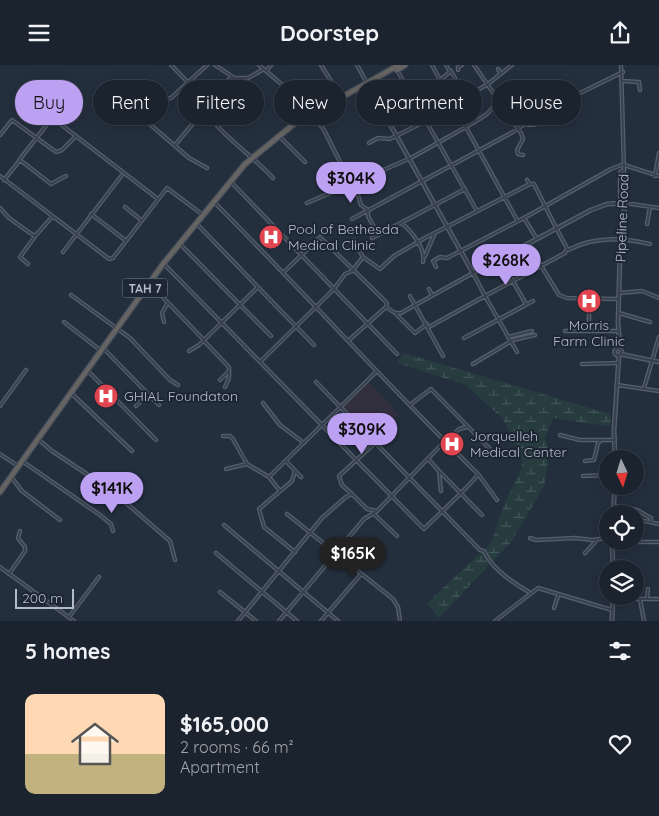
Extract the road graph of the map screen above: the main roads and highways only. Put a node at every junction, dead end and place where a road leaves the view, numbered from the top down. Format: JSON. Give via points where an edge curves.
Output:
{"nodes":[{"id":1,"x":405,"y":65,"type":"edge"},
{"id":2,"x":398,"y":67,"type":"edge"},
{"id":3,"x":375,"y":80,"type":"edge"},
{"id":4,"x":294,"y":125,"type":"edge"},
{"id":5,"x":0,"y":492,"type":"edge"}],
"edges":[{"from":1,"to":2,"type":"highway","number":"TAH 7"},
{"from":2,"to":3,"type":"highway","number":"TAH 7"},
{"from":4,"to":5,"type":"highway","number":"TAH 7","via":[[278,135],[230,181],[163,264]]}]}
